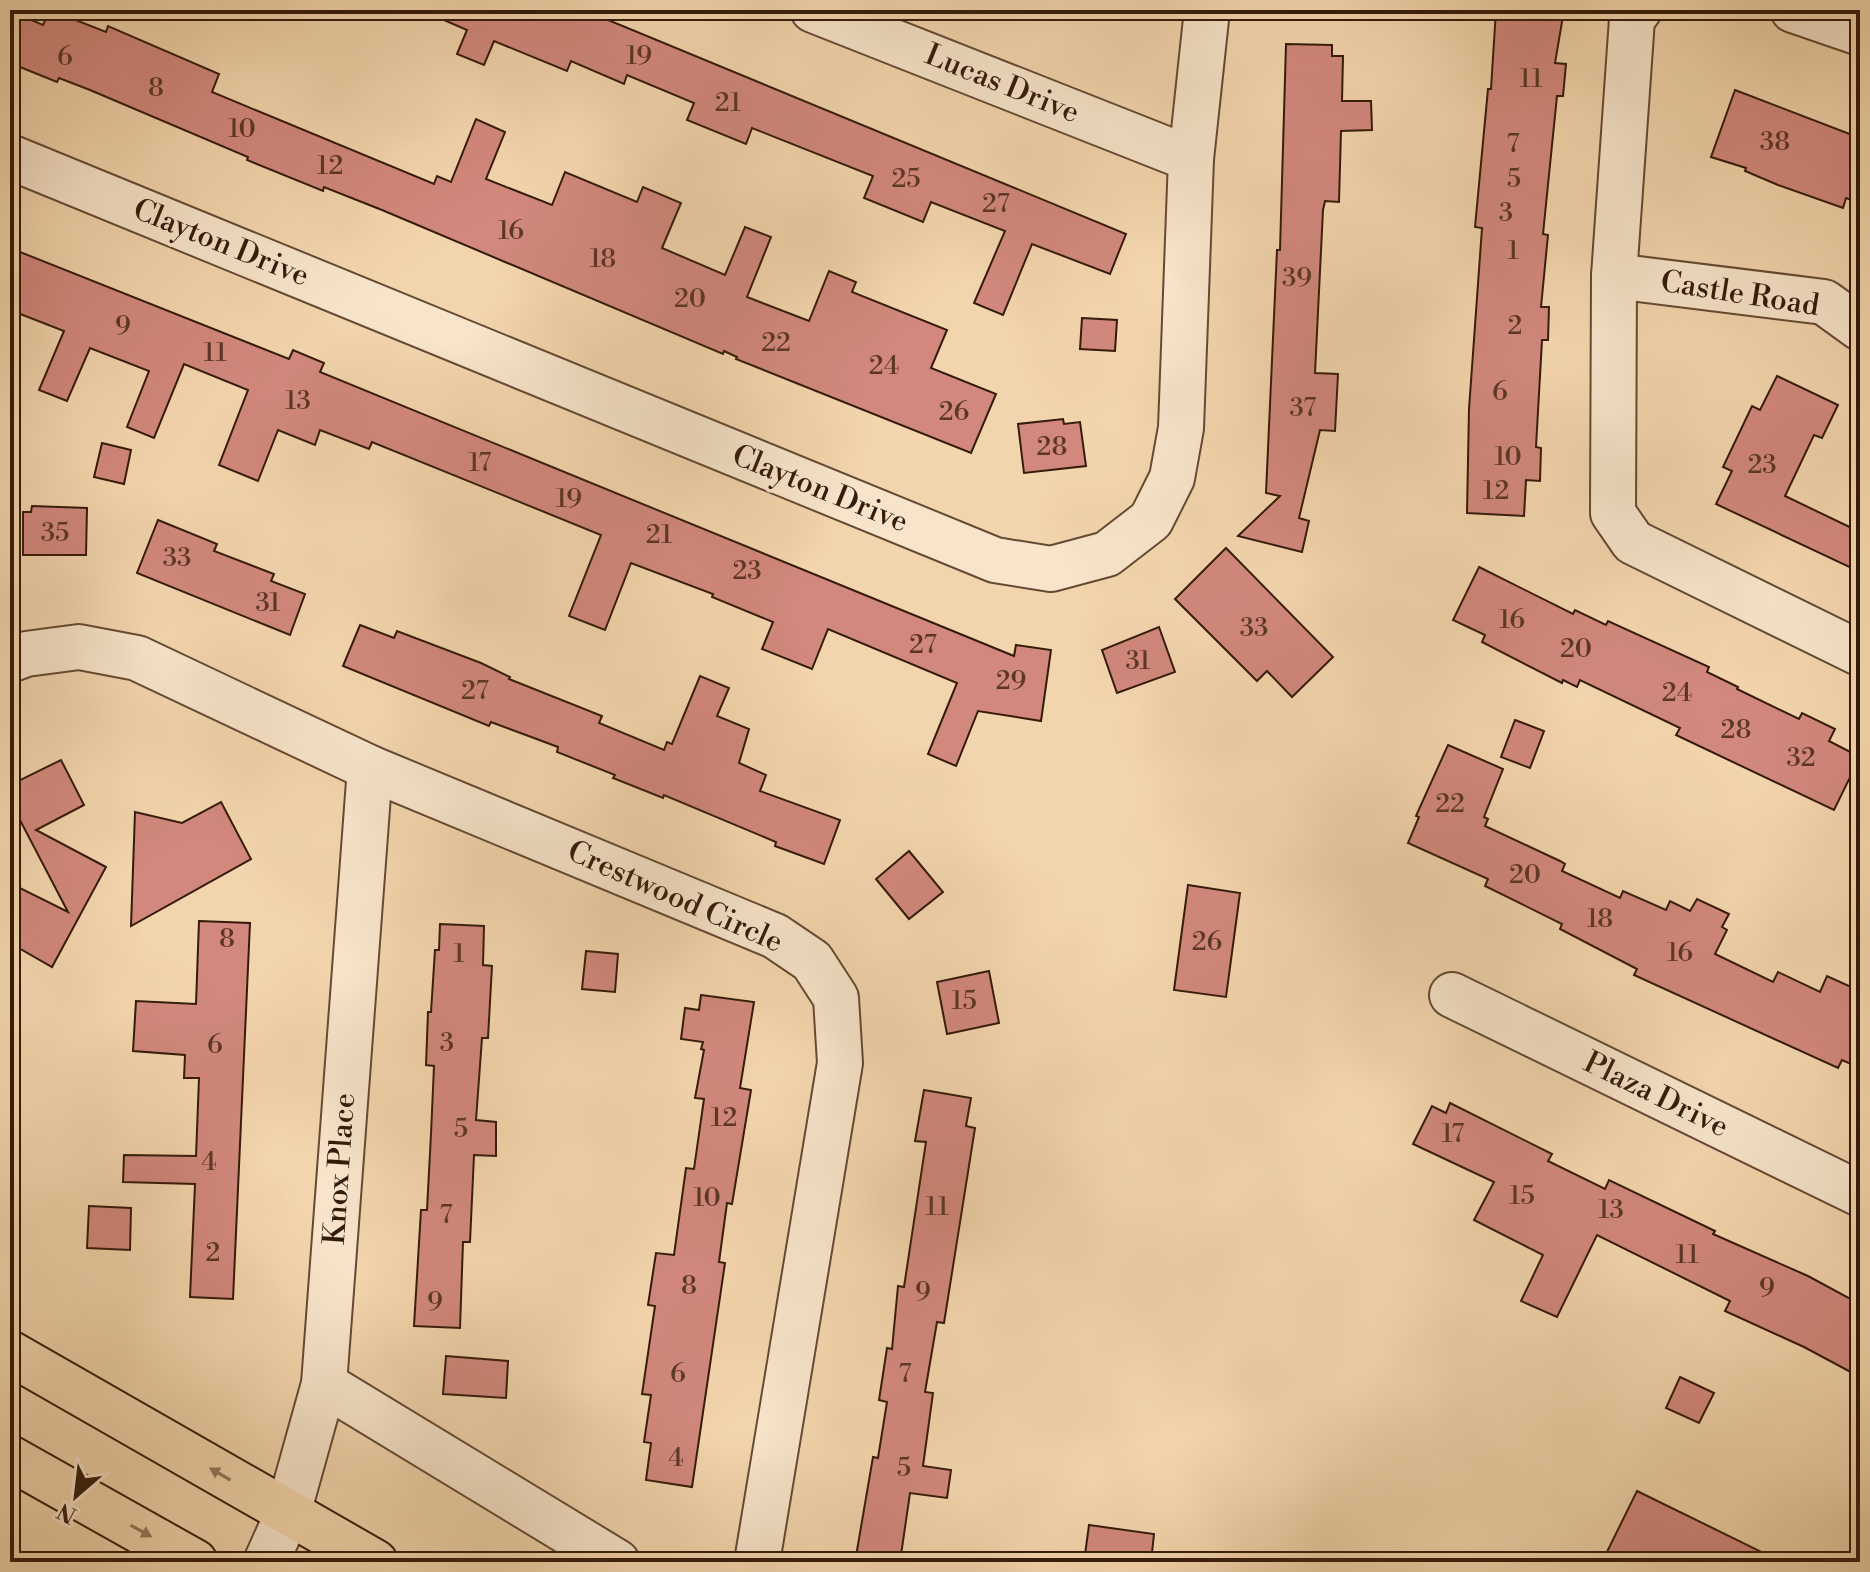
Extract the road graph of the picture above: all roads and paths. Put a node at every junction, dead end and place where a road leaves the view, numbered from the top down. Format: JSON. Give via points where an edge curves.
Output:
{"nodes":[{"id":1,"x":813,"y":10,"type":"edge"},
{"id":2,"x":1207,"y":10,"type":"edge"},
{"id":3,"x":1639,"y":10,"type":"edge"},
{"id":4,"x":1793,"y":10,"type":"edge"},
{"id":5,"x":1860,"y":33,"type":"edge"},
{"id":6,"x":10,"y":157,"type":"edge"},
{"id":7,"x":1191,"y":159,"type":"junction"},
{"id":8,"x":1614,"y":276,"type":"junction"},
{"id":9,"x":1860,"y":328,"type":"edge"},
{"id":10,"x":1859,"y":653,"type":"edge"},
{"id":11,"x":10,"y":660,"type":"edge"},
{"id":12,"x":370,"y":768,"type":"junction"},
{"id":13,"x":1452,"y":995,"type":"dead end"},
{"id":14,"x":1860,"y":1194,"type":"edge"},
{"id":15,"x":10,"y":1353,"type":"edge"},
{"id":16,"x":324,"y":1384,"type":"junction"},
{"id":17,"x":10,"y":1458,"type":"edge"},
{"id":18,"x":288,"y":1513,"type":"junction"},
{"id":19,"x":195,"y":1562,"type":"edge"},
{"id":20,"x":266,"y":1562,"type":"edge"},
{"id":21,"x":375,"y":1562,"type":"edge"},
{"id":22,"x":617,"y":1562,"type":"edge"},
{"id":23,"x":757,"y":1562,"type":"edge"}],
"edges":[{"from":1,"to":7,"type":"street","name":"Lucas Drive"},
{"from":2,"to":7,"type":"street","name":"Clayton Drive"},
{"from":3,"to":8,"type":"street","via":[[1632,19]]},
{"from":4,"to":5,"type":"street"},
{"from":6,"to":7,"type":"street","name":"Clayton Drive","via":[[995,560],[1051,569],[1107,554],[1151,520],[1172,478],[1181,428]]},
{"from":8,"to":9,"type":"street","name":"Castle Road","via":[[1824,302]]},
{"from":8,"to":10,"type":"street","via":[[1613,513],[1633,542]]},
{"from":11,"to":12,"type":"street","name":"Crestwood Circle","via":[[79,647],[137,658]]},
{"from":12,"to":16,"type":"street","name":"Knox Place"},
{"from":12,"to":23,"type":"street","name":"Crestwood Circle","via":[[775,936],[812,961],[836,998],[840,1063]]},
{"from":13,"to":14,"type":"street","name":"Plaza Drive"},
{"from":18,"to":15,"type":"main road","one_way":true},
{"from":16,"to":18,"type":"street","name":"Knox Place"},
{"from":16,"to":22,"type":"street"},
{"from":17,"to":19,"type":"main road","one_way":true},
{"from":18,"to":20,"type":"street","name":"Knox Place"},
{"from":18,"to":21,"type":"main road"}]}
